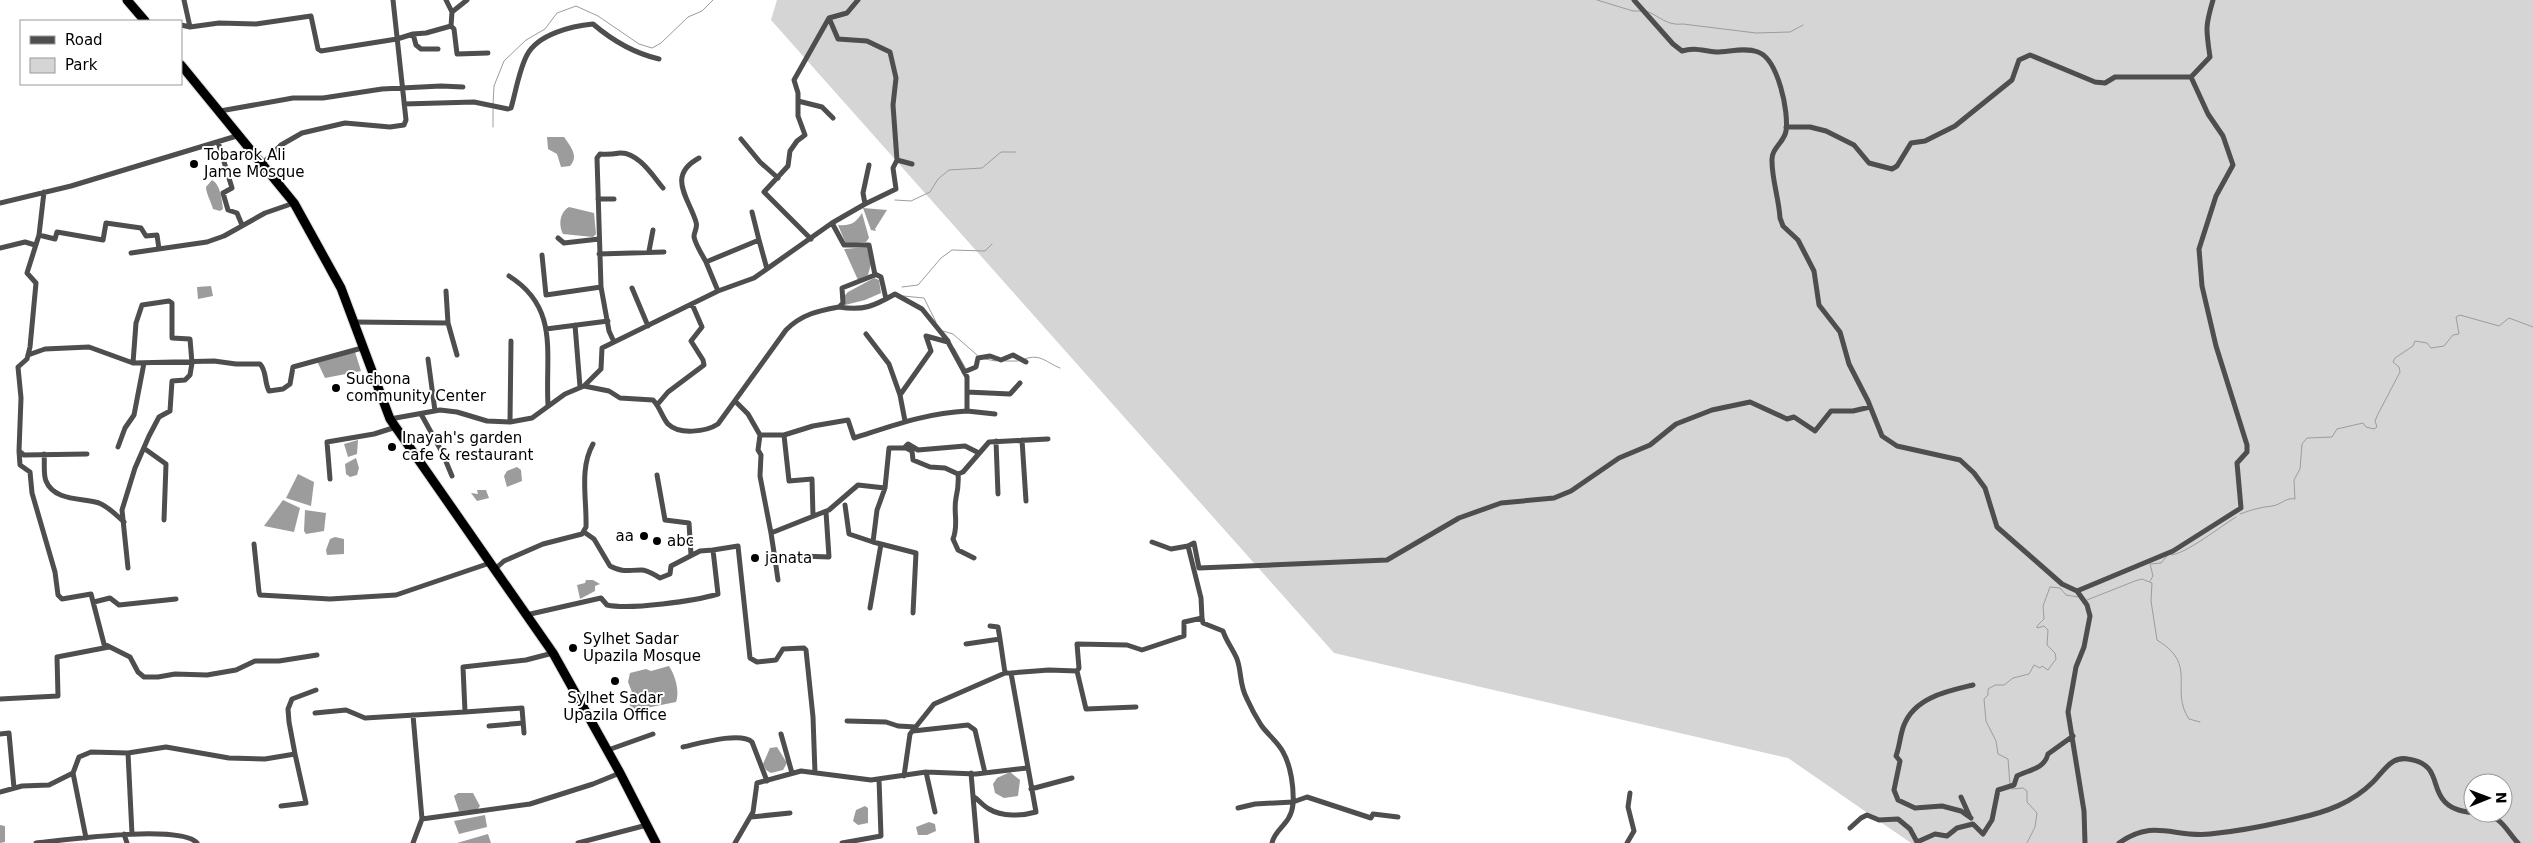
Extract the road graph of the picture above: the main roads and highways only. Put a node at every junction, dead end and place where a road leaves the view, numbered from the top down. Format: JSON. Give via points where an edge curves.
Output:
{"nodes":[{"id":1,"x":127,"y":0,"type":"edge"},
{"id":2,"x":144,"y":20,"type":"edge"},
{"id":3,"x":182,"y":66,"type":"edge"},
{"id":4,"x":656,"y":843,"type":"edge"}],
"edges":[{"from":1,"to":2,"type":"highway"},
{"from":3,"to":4,"type":"highway","via":[[294,203],[341,288],[390,419],[553,653]]}]}
